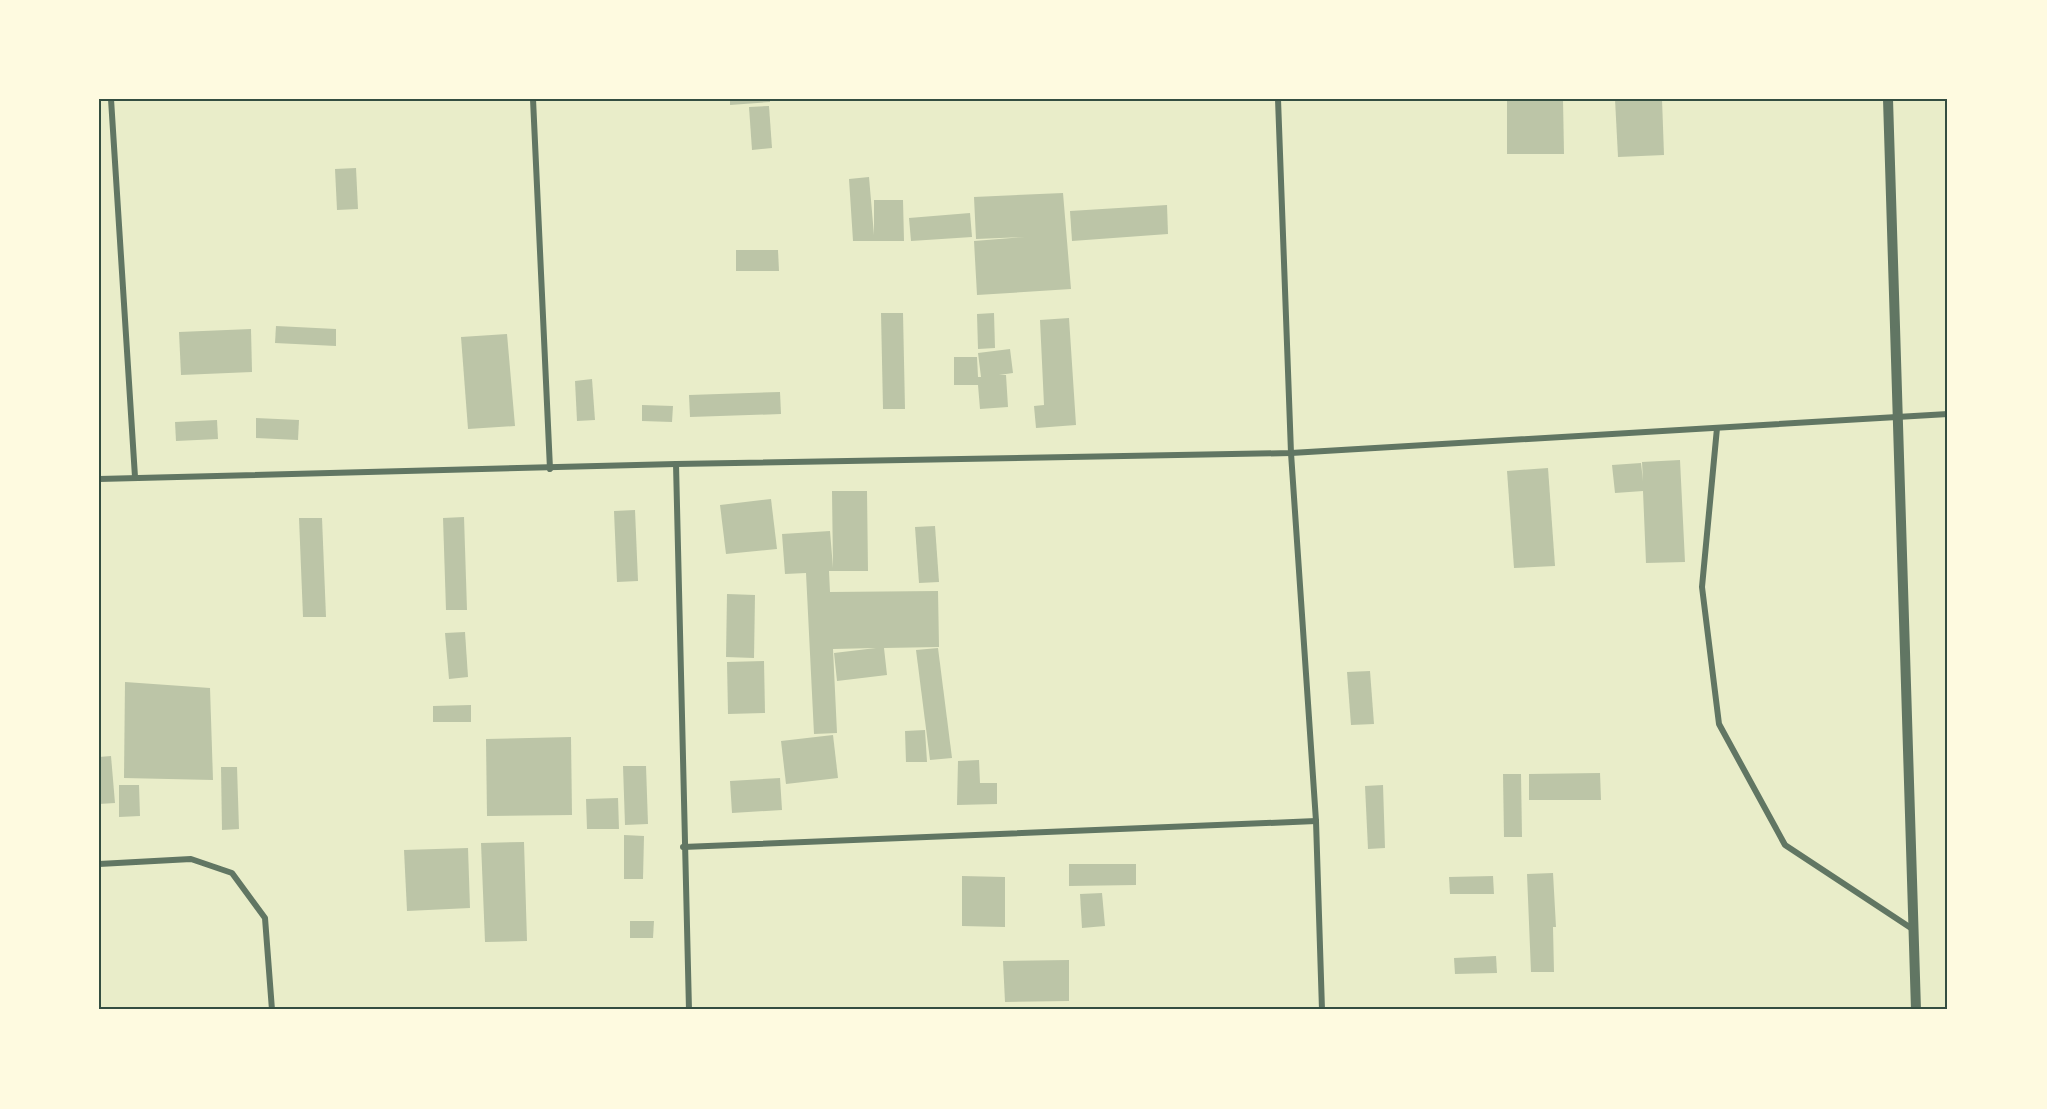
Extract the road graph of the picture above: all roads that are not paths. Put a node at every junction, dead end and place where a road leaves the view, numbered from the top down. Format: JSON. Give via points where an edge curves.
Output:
{"nodes":[{"id":1,"x":111,"y":99,"type":"edge"},
{"id":2,"x":532,"y":99,"type":"edge"},
{"id":3,"x":1278,"y":99,"type":"edge"},
{"id":4,"x":1888,"y":99,"type":"edge"},
{"id":5,"x":1948,"y":414,"type":"edge"},
{"id":6,"x":1897,"y":417,"type":"junction"},
{"id":7,"x":1717,"y":428,"type":"junction"},
{"id":8,"x":1291,"y":453,"type":"junction"},
{"id":9,"x":676,"y":464,"type":"junction"},
{"id":10,"x":550,"y":468,"type":"junction"},
{"id":11,"x":135,"y":477,"type":"junction"},
{"id":12,"x":99,"y":479,"type":"edge"},
{"id":13,"x":1316,"y":822,"type":"junction"},
{"id":14,"x":684,"y":847,"type":"junction"},
{"id":15,"x":99,"y":864,"type":"edge"},
{"id":16,"x":1914,"y":930,"type":"junction"},
{"id":17,"x":272,"y":1010,"type":"edge"},
{"id":18,"x":689,"y":1010,"type":"edge"},
{"id":19,"x":1322,"y":1010,"type":"edge"},
{"id":20,"x":1916,"y":1010,"type":"edge"}],
"edges":[{"from":1,"to":11,"type":"street"},
{"from":2,"to":10,"type":"street"},
{"from":3,"to":8,"type":"street"},
{"from":4,"to":6,"type":"street"},
{"from":5,"to":6,"type":"street"},
{"from":6,"to":7,"type":"street"},
{"from":6,"to":16,"type":"street"},
{"from":7,"to":8,"type":"street"},
{"from":7,"to":16,"type":"street","via":[[1702,587],[1719,723],[1785,845]]},
{"from":8,"to":9,"type":"street"},
{"from":8,"to":13,"type":"street"},
{"from":9,"to":10,"type":"street"},
{"from":9,"to":14,"type":"street"},
{"from":10,"to":11,"type":"street"},
{"from":11,"to":12,"type":"street"},
{"from":13,"to":14,"type":"street"},
{"from":13,"to":19,"type":"street"},
{"from":14,"to":18,"type":"street"},
{"from":15,"to":17,"type":"street","via":[[191,859],[232,873],[265,918]]},
{"from":16,"to":20,"type":"street"}]}
